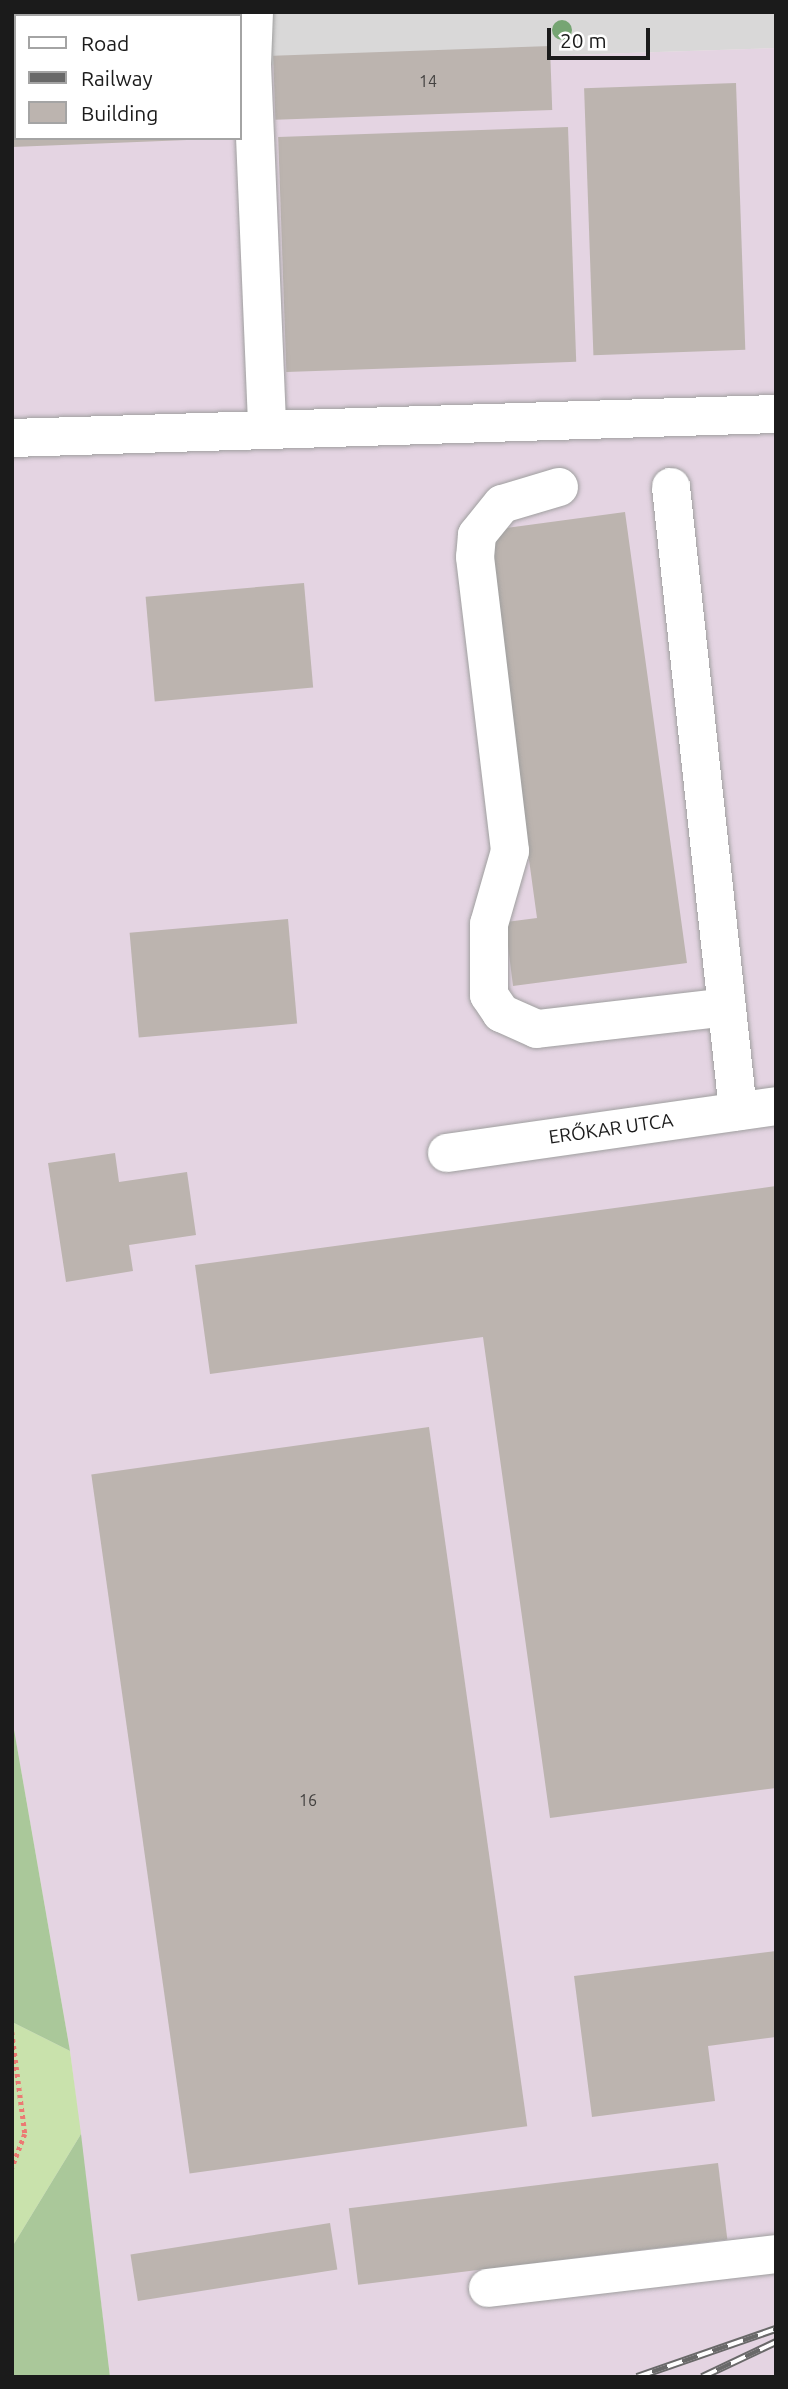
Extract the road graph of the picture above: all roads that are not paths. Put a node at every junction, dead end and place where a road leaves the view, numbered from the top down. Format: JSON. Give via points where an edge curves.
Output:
{"nodes":[{"id":1,"x":254,"y":12,"type":"edge"},
{"id":2,"x":776,"y":414,"type":"edge"},
{"id":3,"x":267,"y":429,"type":"junction"},
{"id":4,"x":12,"y":438,"type":"edge"},
{"id":5,"x":559,"y":487,"type":"dead end"},
{"id":6,"x":671,"y":487,"type":"dead end"},
{"id":7,"x":727,"y":1007,"type":"junction"},
{"id":8,"x":776,"y":1105,"type":"edge"},
{"id":9,"x":738,"y":1111,"type":"junction"},
{"id":10,"x":447,"y":1153,"type":"dead end"},
{"id":11,"x":776,"y":2254,"type":"edge"},
{"id":12,"x":488,"y":2288,"type":"dead end"}],
"edges":[{"from":1,"to":3,"type":"street","via":[[252,65]]},
{"from":2,"to":3,"type":"street"},
{"from":3,"to":4,"type":"street"},
{"from":5,"to":7,"type":"street","via":[[502,504],[477,535],[475,557],[510,852],[489,924],[489,995],[501,1013],[537,1029]]},
{"from":6,"to":7,"type":"street"},
{"from":7,"to":9,"type":"street"},
{"from":8,"to":9,"type":"street","name":"ERŐKAR UTCA"},
{"from":9,"to":10,"type":"street","name":"ERŐKAR UTCA"},
{"from":11,"to":12,"type":"street"}]}
